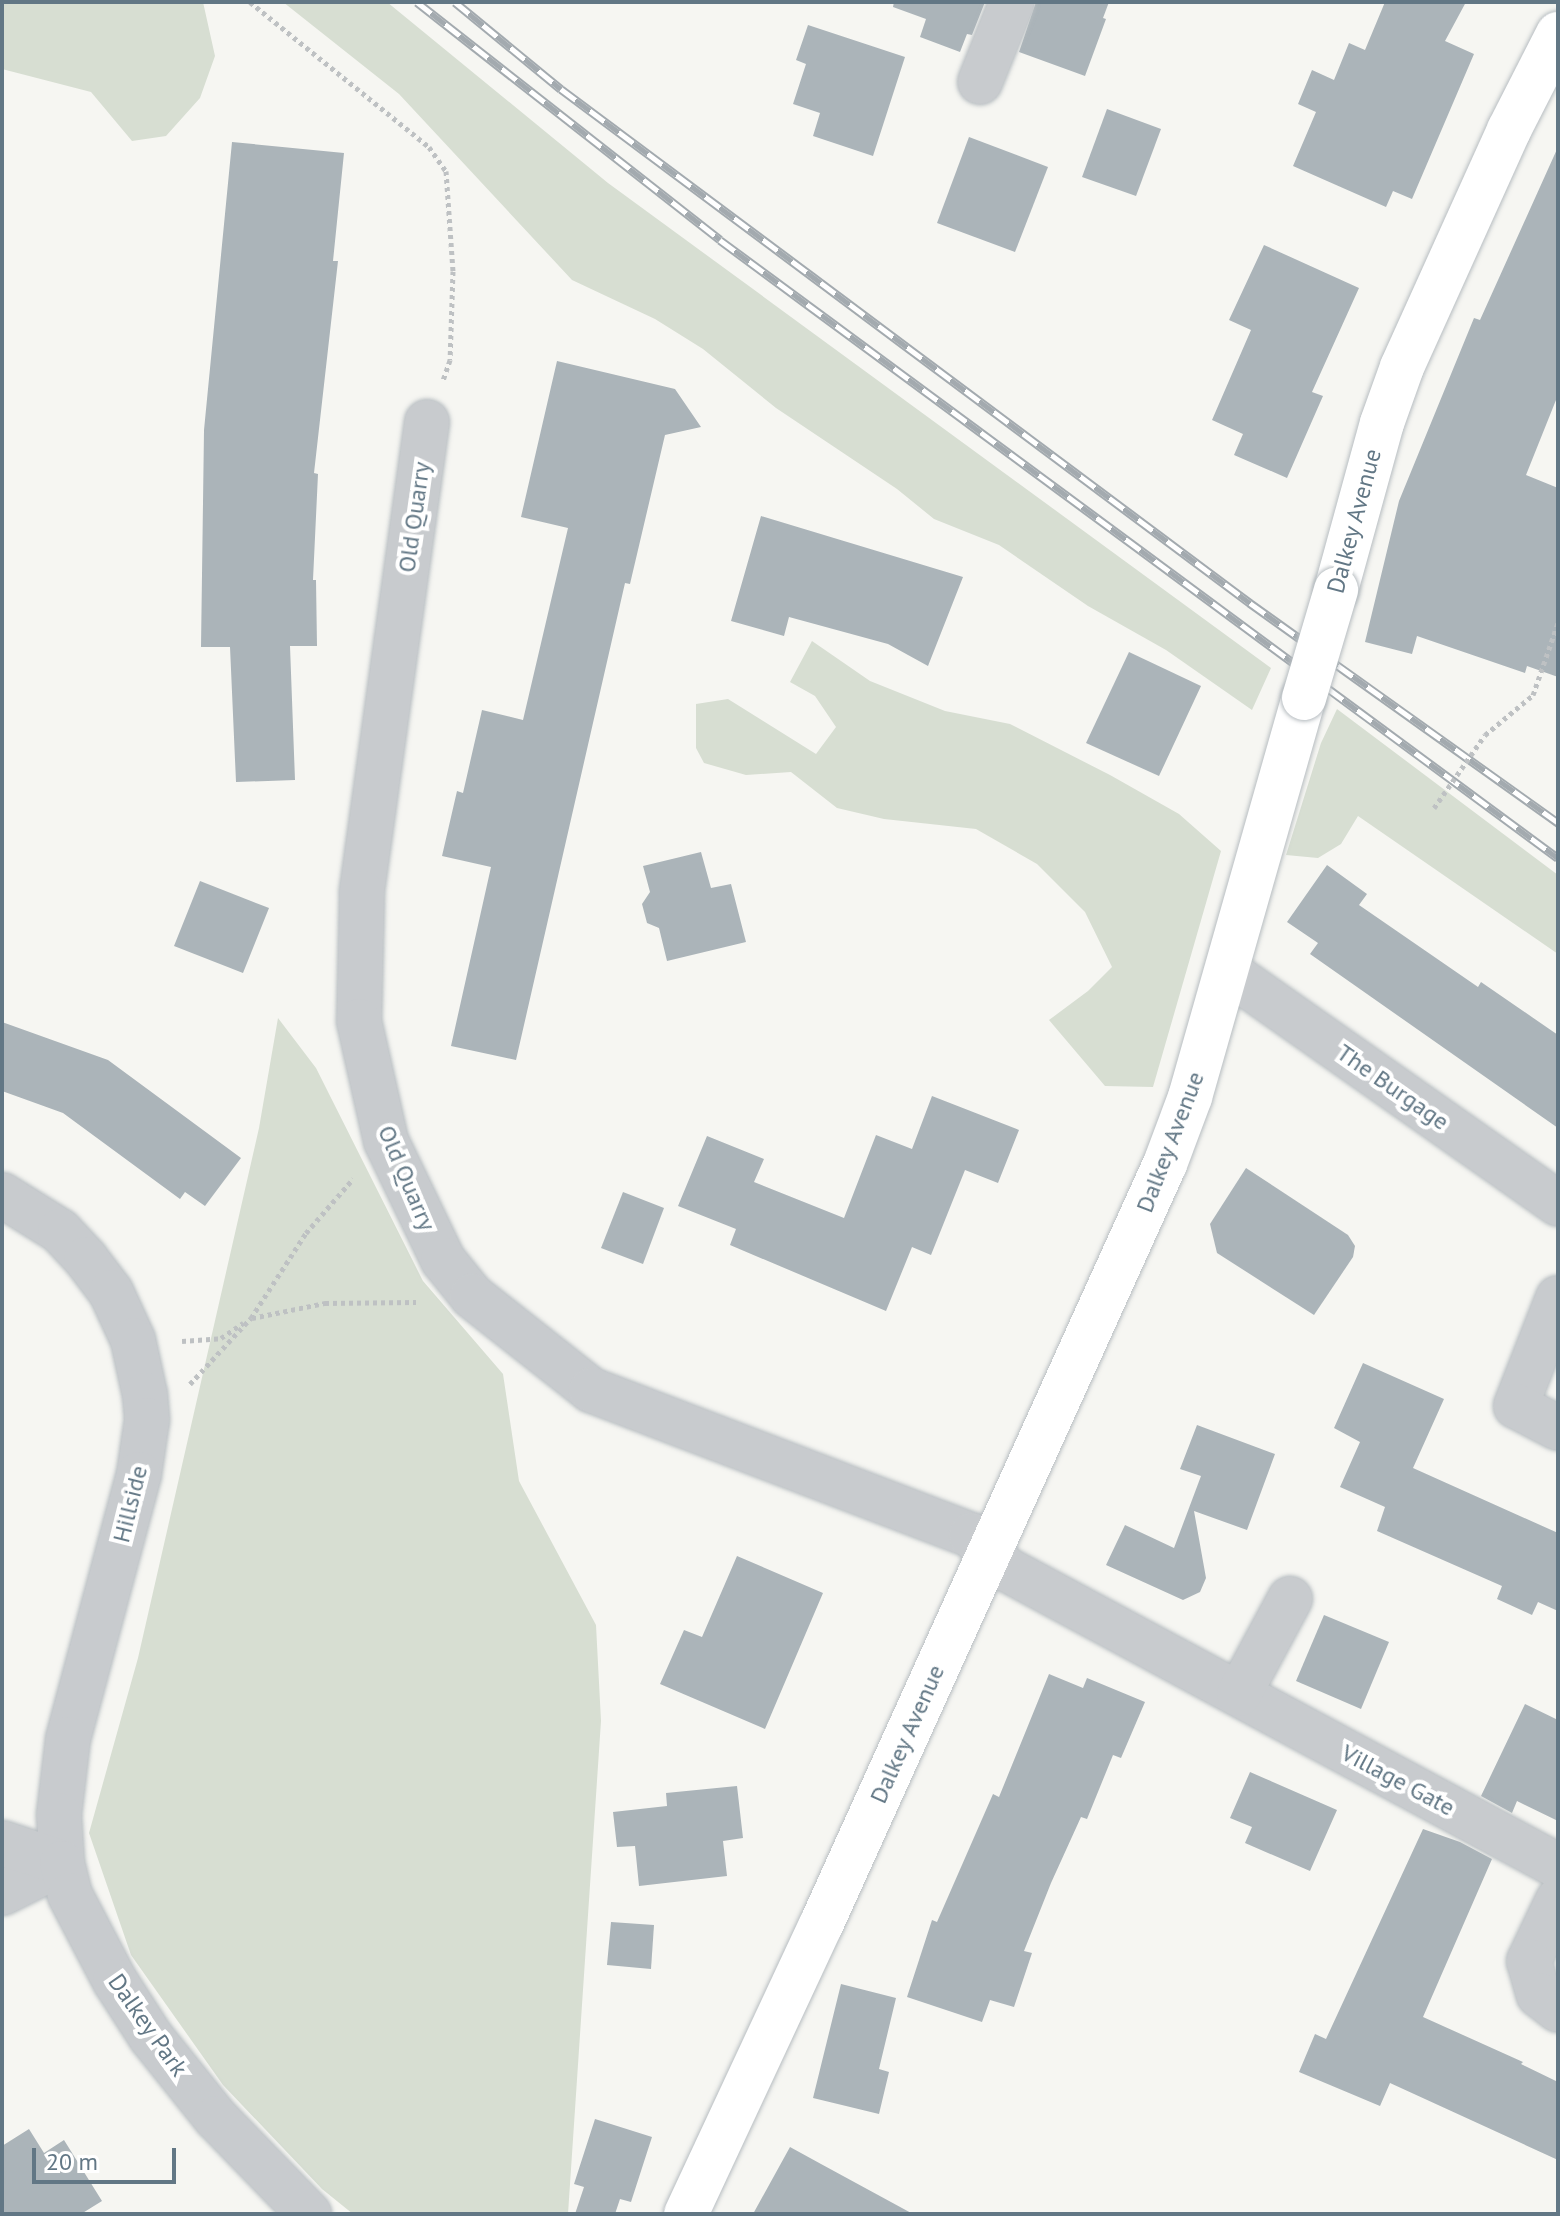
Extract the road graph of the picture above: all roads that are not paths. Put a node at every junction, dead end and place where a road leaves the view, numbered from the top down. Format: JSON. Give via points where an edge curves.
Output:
{"nodes":[{"id":1,"x":1012,"y":2,"type":"edge"},
{"id":2,"x":1558,"y":34,"type":"edge"},
{"id":3,"x":980,"y":82,"type":"dead end"},
{"id":4,"x":427,"y":422,"type":"road end"},
{"id":5,"x":1227,"y":971,"type":"junction"},
{"id":6,"x":2,"y":1195,"type":"edge"},
{"id":7,"x":1558,"y":1204,"type":"edge"},
{"id":8,"x":1558,"y":1298,"type":"edge"},
{"id":9,"x":1558,"y":1428,"type":"edge"},
{"id":10,"x":989,"y":1553,"type":"junction"},
{"id":11,"x":1290,"y":1599,"type":"dead end"},
{"id":12,"x":1239,"y":1694,"type":"junction"},
{"id":13,"x":2,"y":1843,"type":"edge"},
{"id":14,"x":62,"y":1863,"type":"junction"},
{"id":15,"x":1558,"y":1866,"type":"edge"},
{"id":16,"x":2,"y":1893,"type":"edge"},
{"id":17,"x":1558,"y":1900,"type":"edge"},
{"id":18,"x":1558,"y":2010,"type":"edge"},
{"id":19,"x":309,"y":2214,"type":"edge"},
{"id":20,"x":686,"y":2214,"type":"edge"}],
"edges":[{"from":1,"to":3,"type":"street"},
{"from":2,"to":5,"type":"street","name":"Dalkey Avenue","bridge":true,"via":[[1402,367],[1370,463]]},
{"from":4,"to":10,"type":"street","name":"Old Quarry","via":[[362,893],[359,1021],[386,1141],[443,1260],[472,1296],[591,1390],[971,1535]]},
{"from":5,"to":7,"type":"street","name":"The Burgage"},
{"from":5,"to":10,"type":"street","name":"Dalkey Avenue","via":[[1165,1164]]},
{"from":6,"to":14,"type":"street","name":"Hillside","via":[[60,1231],[111,1292],[133,1340],[145,1395],[139,1474],[68,1739],[59,1815]]},
{"from":8,"to":9,"type":"street","via":[[1516,1406]]},
{"from":10,"to":12,"type":"street","name":"Village Gate","via":[[1006,1569]]},
{"from":10,"to":20,"type":"street","name":"Dalkey Avenue"},
{"from":11,"to":12,"type":"street"},
{"from":12,"to":15,"type":"street","name":"Village Gate"},
{"from":13,"to":14,"type":"street"},
{"from":14,"to":16,"type":"street"},
{"from":14,"to":19,"type":"street","name":"Dalkey Park","via":[[70,1895],[151,2037],[216,2118]]},
{"from":17,"to":18,"type":"street","via":[[1529,1961],[1539,1995]]}]}
